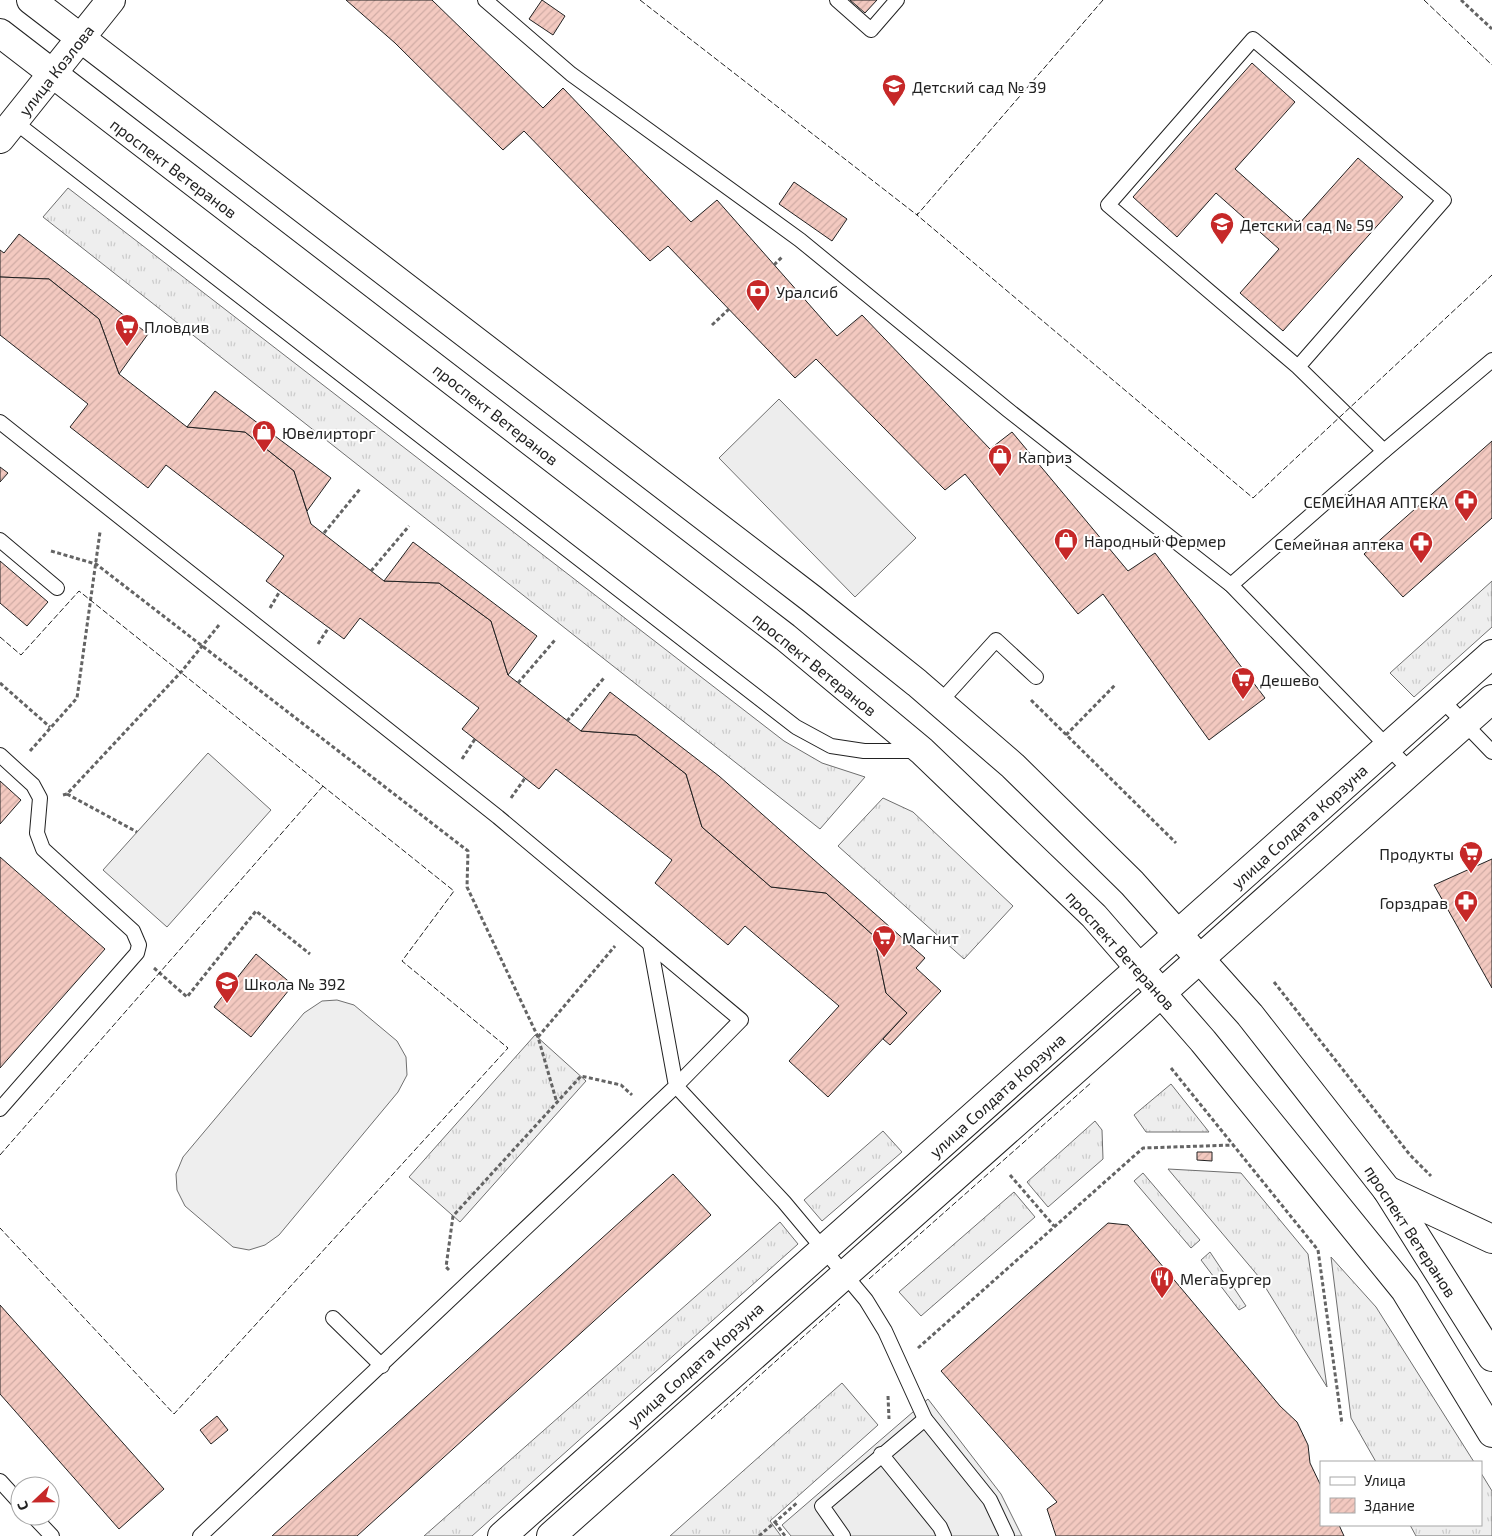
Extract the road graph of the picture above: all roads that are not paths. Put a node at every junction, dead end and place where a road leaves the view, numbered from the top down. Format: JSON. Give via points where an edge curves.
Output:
{"nodes":[{"id":1,"x":31,"y":0,"type":"edge"},
{"id":2,"x":111,"y":0,"type":"edge"},
{"id":3,"x":485,"y":0,"type":"edge"},
{"id":4,"x":837,"y":0,"type":"edge"},
{"id":5,"x":897,"y":0,"type":"edge"},
{"id":6,"x":0,"y":33,"type":"edge"},
{"id":7,"x":80,"y":39,"type":"junction"},
{"id":8,"x":53,"y":74,"type":"junction"},
{"id":9,"x":8,"y":131,"type":"edge"},
{"id":10,"x":1492,"y":360,"type":"edge"},
{"id":11,"x":1298,"y":367,"type":"junction"},
{"id":12,"x":0,"y":422,"type":"edge"},
{"id":13,"x":1384,"y":451,"type":"junction"},
{"id":14,"x":0,"y":540,"type":"edge"},
{"id":15,"x":1231,"y":585,"type":"junction"},
{"id":16,"x":57,"y":588,"type":"dead end"},
{"id":17,"x":1492,"y":654,"type":"edge"},
{"id":18,"x":1036,"y":677,"type":"dead end"},
{"id":19,"x":1441,"y":699,"type":"junction"},
{"id":20,"x":1492,"y":699,"type":"edge"},
{"id":21,"x":940,"y":702,"type":"junction"},
{"id":22,"x":1464,"y":723,"type":"junction"},
{"id":23,"x":1388,"y":747,"type":"junction"},
{"id":24,"x":922,"y":751,"type":"junction"},
{"id":25,"x":1492,"y":752,"type":"edge"},
{"id":26,"x":0,"y":755,"type":"edge"},
{"id":27,"x":1411,"y":771,"type":"junction"},
{"id":28,"x":1178,"y":934,"type":"junction"},
{"id":29,"x":650,"y":944,"type":"junction"},
{"id":30,"x":1199,"y":959,"type":"junction"},
{"id":31,"x":1139,"y":968,"type":"junction"},
{"id":32,"x":1161,"y":993,"type":"junction"},
{"id":33,"x":676,"y":1086,"type":"junction"},
{"id":34,"x":0,"y":1110,"type":"edge"},
{"id":35,"x":1388,"y":1190,"type":"junction"},
{"id":36,"x":1492,"y":1239,"type":"edge"},
{"id":37,"x":824,"y":1249,"type":"junction"},
{"id":38,"x":846,"y":1274,"type":"junction"},
{"id":39,"x":333,"y":1318,"type":"dead end"},
{"id":40,"x":1492,"y":1358,"type":"edge"},
{"id":41,"x":382,"y":1366,"type":"junction"},
{"id":42,"x":924,"y":1418,"type":"junction"},
{"id":43,"x":1492,"y":1433,"type":"edge"},
{"id":44,"x":881,"y":1454,"type":"junction"},
{"id":45,"x":0,"y":1482,"type":"edge"},
{"id":46,"x":10,"y":1492,"type":"edge"},
{"id":47,"x":42,"y":1526,"type":"edge"},
{"id":48,"x":52,"y":1536,"type":"edge"},
{"id":49,"x":200,"y":1536,"type":"edge"},
{"id":50,"x":502,"y":1536,"type":"edge"},
{"id":51,"x":552,"y":1536,"type":"edge"},
{"id":52,"x":843,"y":1536,"type":"edge"},
{"id":53,"x":944,"y":1536,"type":"edge"},
{"id":54,"x":1007,"y":1536,"type":"edge"}],
"edges":[{"from":1,"to":7,"type":"main road","name":"проспект Ветеранов"},
{"from":2,"to":7,"type":"main road","name":"улица Козлова"},
{"from":3,"to":15,"type":"lane","via":[[571,74],[800,240],[1008,410]]},
{"from":4,"to":5,"type":"lane","via":[[871,30]]},
{"from":6,"to":8,"type":"main road","name":"проспект Ветеранов"},
{"from":7,"to":8,"type":"main road","name":"улица Козлова"},
{"from":7,"to":21,"type":"main road","name":"проспект Ветеранов","via":[[812,600]]},
{"from":8,"to":9,"type":"main road","name":"улица Козлова"},
{"from":8,"to":24,"type":"main road","name":"проспект Ветеранов","via":[[785,637]]},
{"from":9,"to":24,"type":"lane","via":[[796,727],[831,746],[864,751]]},
{"from":10,"to":13,"type":"lane"},
{"from":11,"to":11,"type":"lane","via":[[1108,205],[1252,39],[1444,200]]},
{"from":11,"to":13,"type":"lane"},
{"from":12,"to":29,"type":"lane","via":[[498,817]]},
{"from":13,"to":15,"type":"lane"},
{"from":14,"to":16,"type":"lane"},
{"from":15,"to":23,"type":"lane"},
{"from":17,"to":19,"type":"main road","name":"улица Солдата Корзуна"},
{"from":18,"to":21,"type":"lane","via":[[996,640]]},
{"from":19,"to":22,"type":"lane"},
{"from":19,"to":23,"type":"main road","name":"улица Солдата Корзуна"},
{"from":20,"to":22,"type":"main road","name":"улица Солдата Корзуна"},
{"from":21,"to":28,"type":"main road","name":"проспект Ветеранов","via":[[1027,780],[1132,883]]},
{"from":22,"to":25,"type":"lane"},
{"from":22,"to":27,"type":"main road","name":"улица Солдата Корзуна"},
{"from":23,"to":27,"type":"lane"},
{"from":23,"to":28,"type":"main road","name":"улица Солдата Корзуна"},
{"from":24,"to":31,"type":"main road","name":"проспект Ветеранов","via":[[1094,916]]},
{"from":26,"to":34,"type":"lane","via":[[33,786],[40,798],[37,834],[43,849],[133,932],[139,945],[137,953]]},
{"from":27,"to":30,"type":"main road","name":"улица Солдата Корзуна"},
{"from":28,"to":30,"type":"main road","name":"проспект Ветеранов"},
{"from":28,"to":31,"type":"main road","name":"улица Солдата Корзуна"},
{"from":29,"to":33,"type":"lane"},
{"from":29,"to":33,"type":"lane","via":[[741,1020]]},
{"from":30,"to":32,"type":"main road","name":"улица Солдата Корзуна"},
{"from":30,"to":35,"type":"main road","name":"проспект Ветеранов","via":[[1250,1015]]},
{"from":31,"to":32,"type":"main road","name":"проспект Ветеранов"},
{"from":31,"to":37,"type":"main road","name":"улица Солдата Корзуна"},
{"from":32,"to":38,"type":"main road","name":"улица Солдата Корзуна"},
{"from":32,"to":43,"type":"main road","name":"проспект Ветеранов","via":[[1405,1290]]},
{"from":33,"to":37,"type":"lane"},
{"from":33,"to":41,"type":"lane"},
{"from":35,"to":36,"type":"main road"},
{"from":35,"to":40,"type":"main road","name":"проспект Ветеранов"},
{"from":37,"to":38,"type":"lane"},
{"from":37,"to":50,"type":"main road","name":"улица Солдата Корзуна"},
{"from":38,"to":42,"type":"lane","via":[[885,1331]]},
{"from":38,"to":51,"type":"main road","name":"улица Солдата Корзуна"},
{"from":39,"to":41,"type":"lane"},
{"from":41,"to":49,"type":"lane"},
{"from":42,"to":44,"type":"lane"},
{"from":42,"to":54,"type":"lane","via":[[990,1500]]},
{"from":44,"to":52,"type":"lane","via":[[822,1506]]},
{"from":44,"to":53,"type":"lane"},
{"from":45,"to":46,"type":"lane"},
{"from":47,"to":48,"type":"lane"}]}
